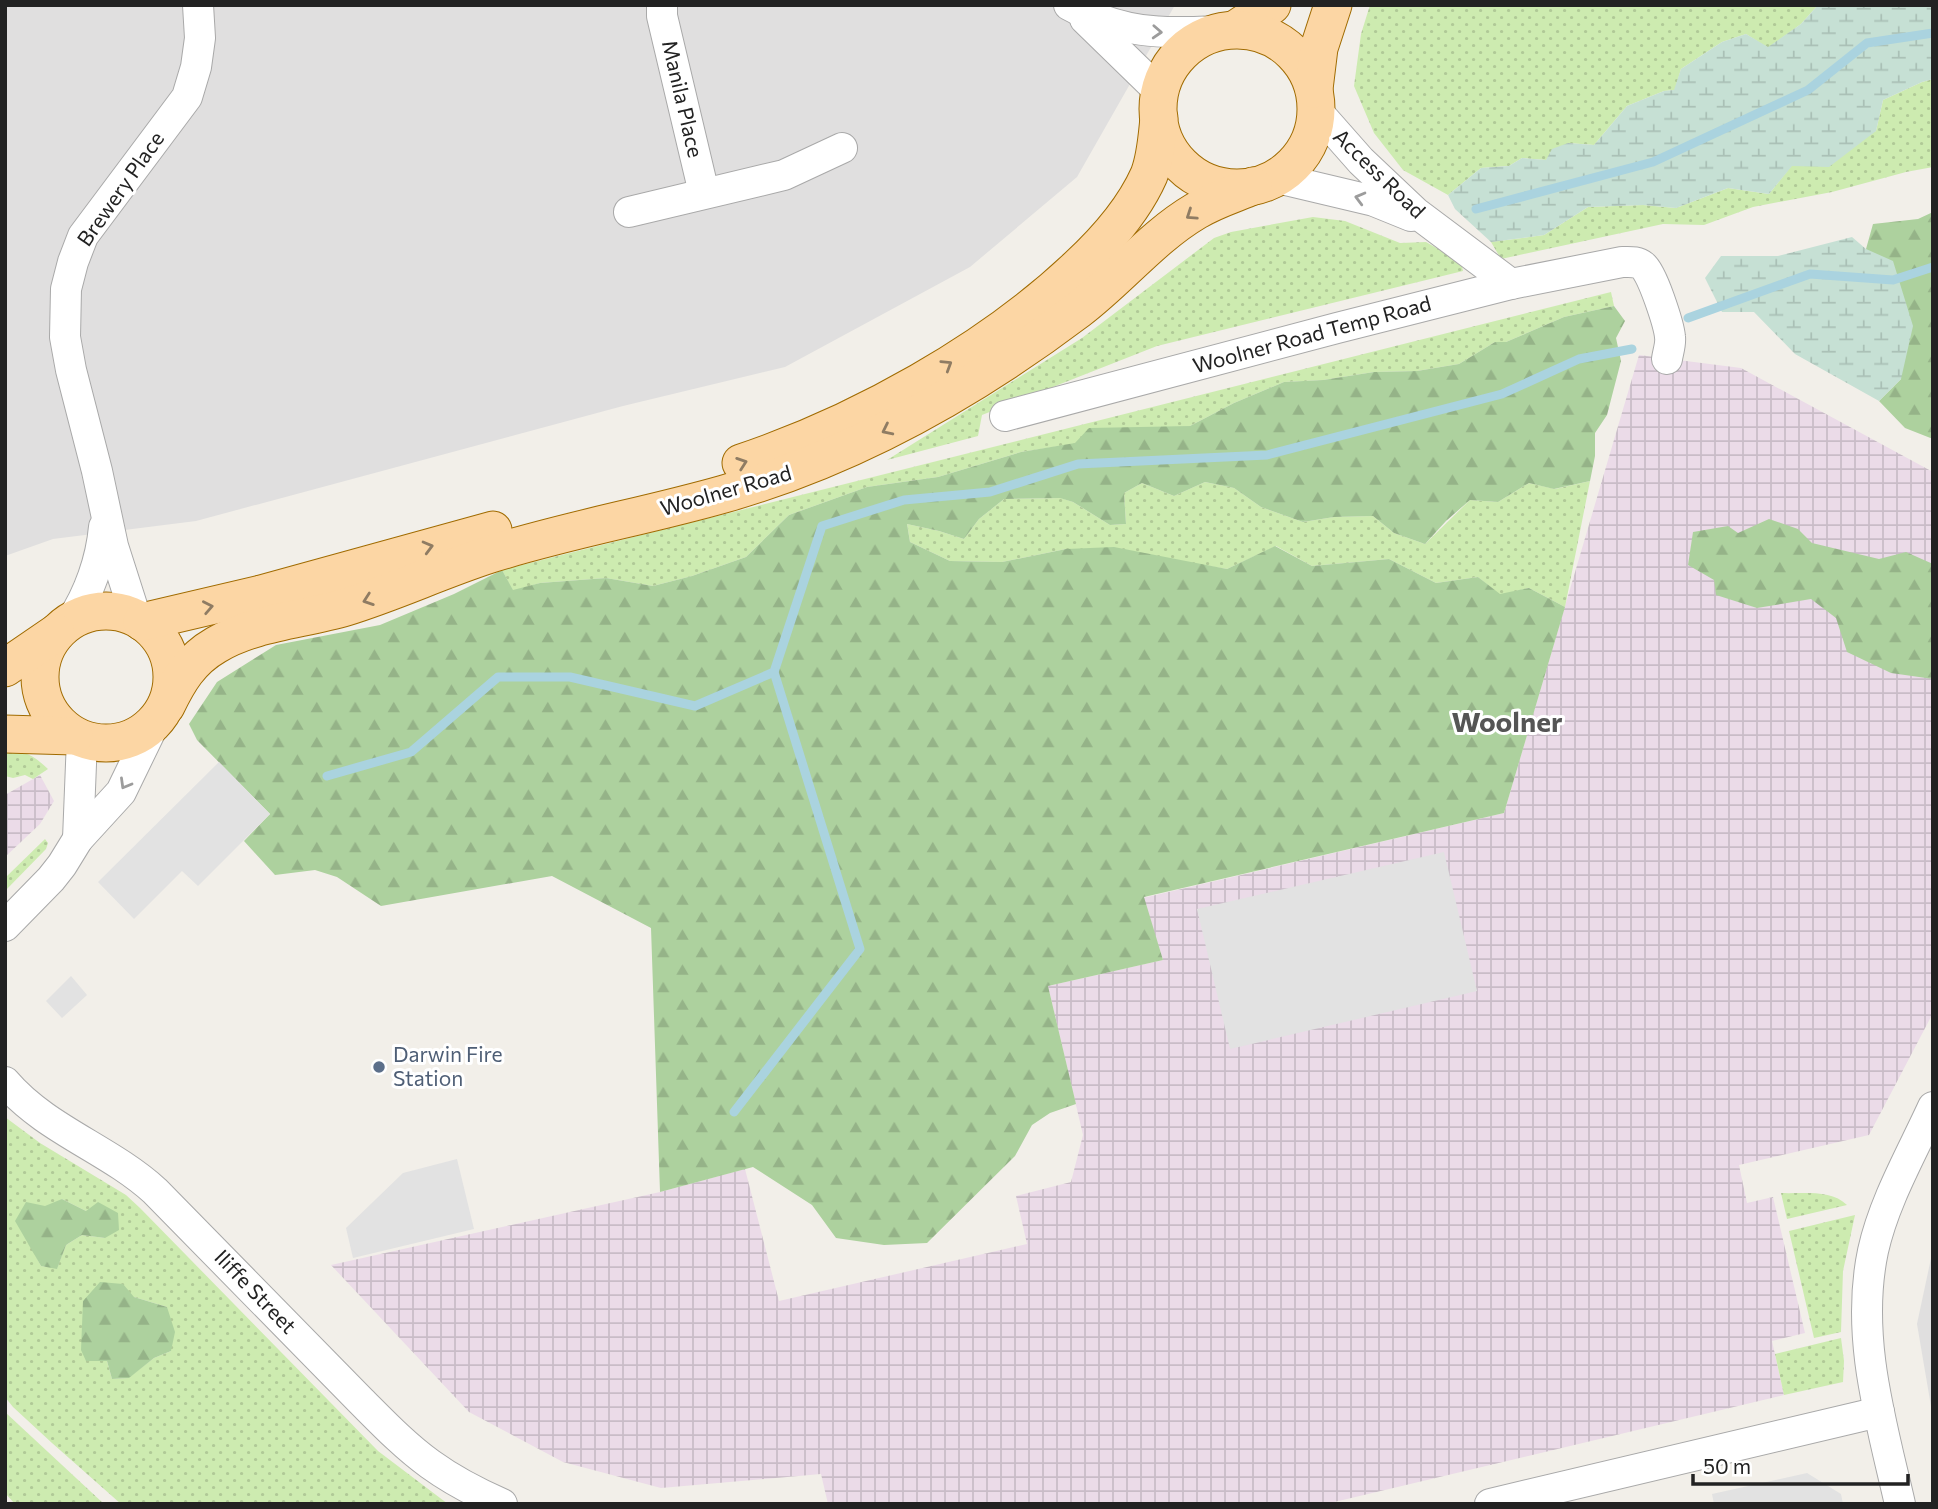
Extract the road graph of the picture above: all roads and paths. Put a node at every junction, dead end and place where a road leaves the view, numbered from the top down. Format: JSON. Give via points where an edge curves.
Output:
{"nodes":[{"id":1,"x":198,"y":5,"type":"edge"},
{"id":2,"x":662,"y":5,"type":"edge"},
{"id":3,"x":1068,"y":5,"type":"edge"},
{"id":4,"x":1272,"y":5,"type":"edge"},
{"id":5,"x":1334,"y":5,"type":"edge"},
{"id":6,"x":1228,"y":30,"type":"junction"},
{"id":7,"x":1315,"y":100,"type":"junction"},
{"id":8,"x":1160,"y":105,"type":"junction"},
{"id":9,"x":842,"y":148,"type":"dead end"},
{"id":10,"x":1265,"y":182,"type":"junction"},
{"id":11,"x":704,"y":193,"type":"junction"},
{"id":12,"x":629,"y":212,"type":"dead end"},
{"id":13,"x":1444,"y":235,"type":"junction"},
{"id":14,"x":1511,"y":284,"type":"junction"},
{"id":15,"x":1667,"y":359,"type":"dead end"},
{"id":16,"x":1005,"y":416,"type":"dead end"},
{"id":17,"x":104,"y":502,"type":"junction"},
{"id":18,"x":139,"y":620,"type":"junction"},
{"id":19,"x":64,"y":626,"type":"junction"},
{"id":20,"x":5,"y":668,"type":"edge"},
{"id":21,"x":160,"y":714,"type":"junction"},
{"id":22,"x":5,"y":734,"type":"edge"},
{"id":23,"x":78,"y":737,"type":"junction"},
{"id":24,"x":78,"y":839,"type":"junction"},
{"id":25,"x":5,"y":926,"type":"edge"},
{"id":26,"x":5,"y":1082,"type":"edge"},
{"id":27,"x":1933,"y":1107,"type":"edge"},
{"id":28,"x":1879,"y":1412,"type":"junction"},
{"id":29,"x":502,"y":1504,"type":"edge"},
{"id":30,"x":1490,"y":1504,"type":"edge"},
{"id":31,"x":1900,"y":1504,"type":"edge"}],
"edges":[{"from":1,"to":17,"type":"street","name":"Brewery Place","via":[[200,38],[187,97],[83,236],[66,289],[65,337]]},
{"from":2,"to":11,"type":"street","name":"Manila Place"},
{"from":3,"to":6,"type":"street","one_way":true,"via":[[1133,30]]},
{"from":3,"to":8,"type":"street","via":[[1095,28]]},
{"from":4,"to":6,"type":"main road"},
{"from":5,"to":7,"type":"main road","via":[[1319,48]]},
{"from":6,"to":7,"type":"main road","via":[[1265,34],[1287,47],[1303,65]]},
{"from":6,"to":8,"type":"main road","via":[[1202,38],[1177,57]]},
{"from":7,"to":10,"type":"main road","via":[[1313,132],[1307,146],[1294,164]]},
{"from":7,"to":13,"type":"street","name":"Access Road","via":[[1374,175]]},
{"from":8,"to":10,"type":"main road","via":[[1161,131],[1171,152],[1194,175],[1231,188]]},
{"from":18,"to":8,"type":"main road","name":"Woolner Road","one_way":true,"via":[[251,597],[716,471],[776,452],[894,396],[1030,309],[1098,248],[1127,213],[1148,177]]},
{"from":9,"to":11,"type":"street","via":[[784,174]]},
{"from":13,"to":10,"type":"street","name":"Access Road","one_way":true,"via":[[1374,201]]},
{"from":10,"to":21,"type":"main road","name":"Woolner Road","one_way":true,"via":[[1195,211],[1081,308],[965,388],[835,456],[722,495],[501,551],[343,608],[246,631],[214,646],[188,666]]},
{"from":11,"to":12,"type":"street"},
{"from":13,"to":14,"type":"street","name":"Access Road"},
{"from":14,"to":15,"type":"street","name":"Woolner Road Temp Road","via":[[1622,262],[1643,265],[1661,303],[1670,338]]},
{"from":14,"to":16,"type":"street","name":"Woolner Road Temp Road"},
{"from":17,"to":18,"type":"street","via":[[113,546]]},
{"from":17,"to":19,"type":"street","via":[[100,552],[87,595]]},
{"from":18,"to":19,"type":"main road","via":[[103,611]]},
{"from":18,"to":21,"type":"main road","via":[[159,639],[171,669],[171,686]]},
{"from":19,"to":20,"type":"main road"},
{"from":19,"to":23,"type":"main road","via":[[42,660],[41,692],[55,720]]},
{"from":21,"to":23,"type":"main road","via":[[139,735],[121,742],[101,744]]},
{"from":21,"to":24,"type":"street","one_way":true,"via":[[121,792]]},
{"from":22,"to":23,"type":"main road"},
{"from":23,"to":24,"type":"street"},
{"from":24,"to":25,"type":"street","via":[[58,870]]},
{"from":26,"to":29,"type":"street","name":"Iliffe Street","via":[[37,1112],[155,1191],[429,1464]]},
{"from":27,"to":28,"type":"street","via":[[1885,1213],[1868,1281],[1867,1332]]},
{"from":28,"to":30,"type":"street"},
{"from":28,"to":31,"type":"street"}]}
